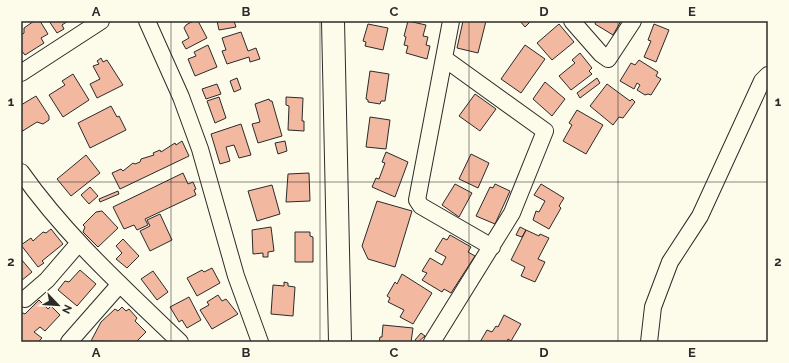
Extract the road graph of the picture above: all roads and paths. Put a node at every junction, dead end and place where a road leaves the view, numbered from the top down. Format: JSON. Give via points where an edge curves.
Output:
{"nodes":[{"id":1,"x":100,"y":21,"type":"edge"},
{"id":2,"x":147,"y":21,"type":"edge"},
{"id":3,"x":333,"y":21,"type":"edge"},
{"id":4,"x":448,"y":21,"type":"edge"},
{"id":5,"x":572,"y":21,"type":"edge"},
{"id":6,"x":633,"y":21,"type":"edge"},
{"id":7,"x":444,"y":60,"type":"junction"},
{"id":8,"x":21,"y":73,"type":"edge"},
{"id":9,"x":768,"y":75,"type":"edge"},
{"id":10,"x":21,"y":172,"type":"edge"},
{"id":11,"x":78,"y":244,"type":"junction"},
{"id":12,"x":492,"y":247,"type":"junction"},
{"id":13,"x":120,"y":284,"type":"junction"},
{"id":14,"x":25,"y":299,"type":"dead end"},
{"id":15,"x":69,"y":342,"type":"edge"},
{"id":16,"x":180,"y":342,"type":"edge"},
{"id":17,"x":260,"y":342,"type":"edge"},
{"id":18,"x":340,"y":342,"type":"edge"},
{"id":19,"x":432,"y":342,"type":"edge"},
{"id":20,"x":649,"y":342,"type":"edge"}],
"edges":[{"from":1,"to":8,"type":"street"},
{"from":2,"to":17,"type":"street","via":[[181,97],[200,149],[236,276]]},
{"from":3,"to":18,"type":"street"},
{"from":4,"to":7,"type":"street"},
{"from":5,"to":6,"type":"street","via":[[608,59]]},
{"from":7,"to":12,"type":"street","via":[[417,200],[422,206]]},
{"from":7,"to":12,"type":"street","via":[[546,131],[512,213]]},
{"from":9,"to":20,"type":"street","via":[[762,81],[700,216],[670,262],[653,307]]},
{"from":10,"to":11,"type":"street"},
{"from":11,"to":13,"type":"street"},
{"from":11,"to":14,"type":"street","via":[[47,280]]},
{"from":12,"to":19,"type":"street"},
{"from":13,"to":15,"type":"street"},
{"from":13,"to":16,"type":"street"}]}
